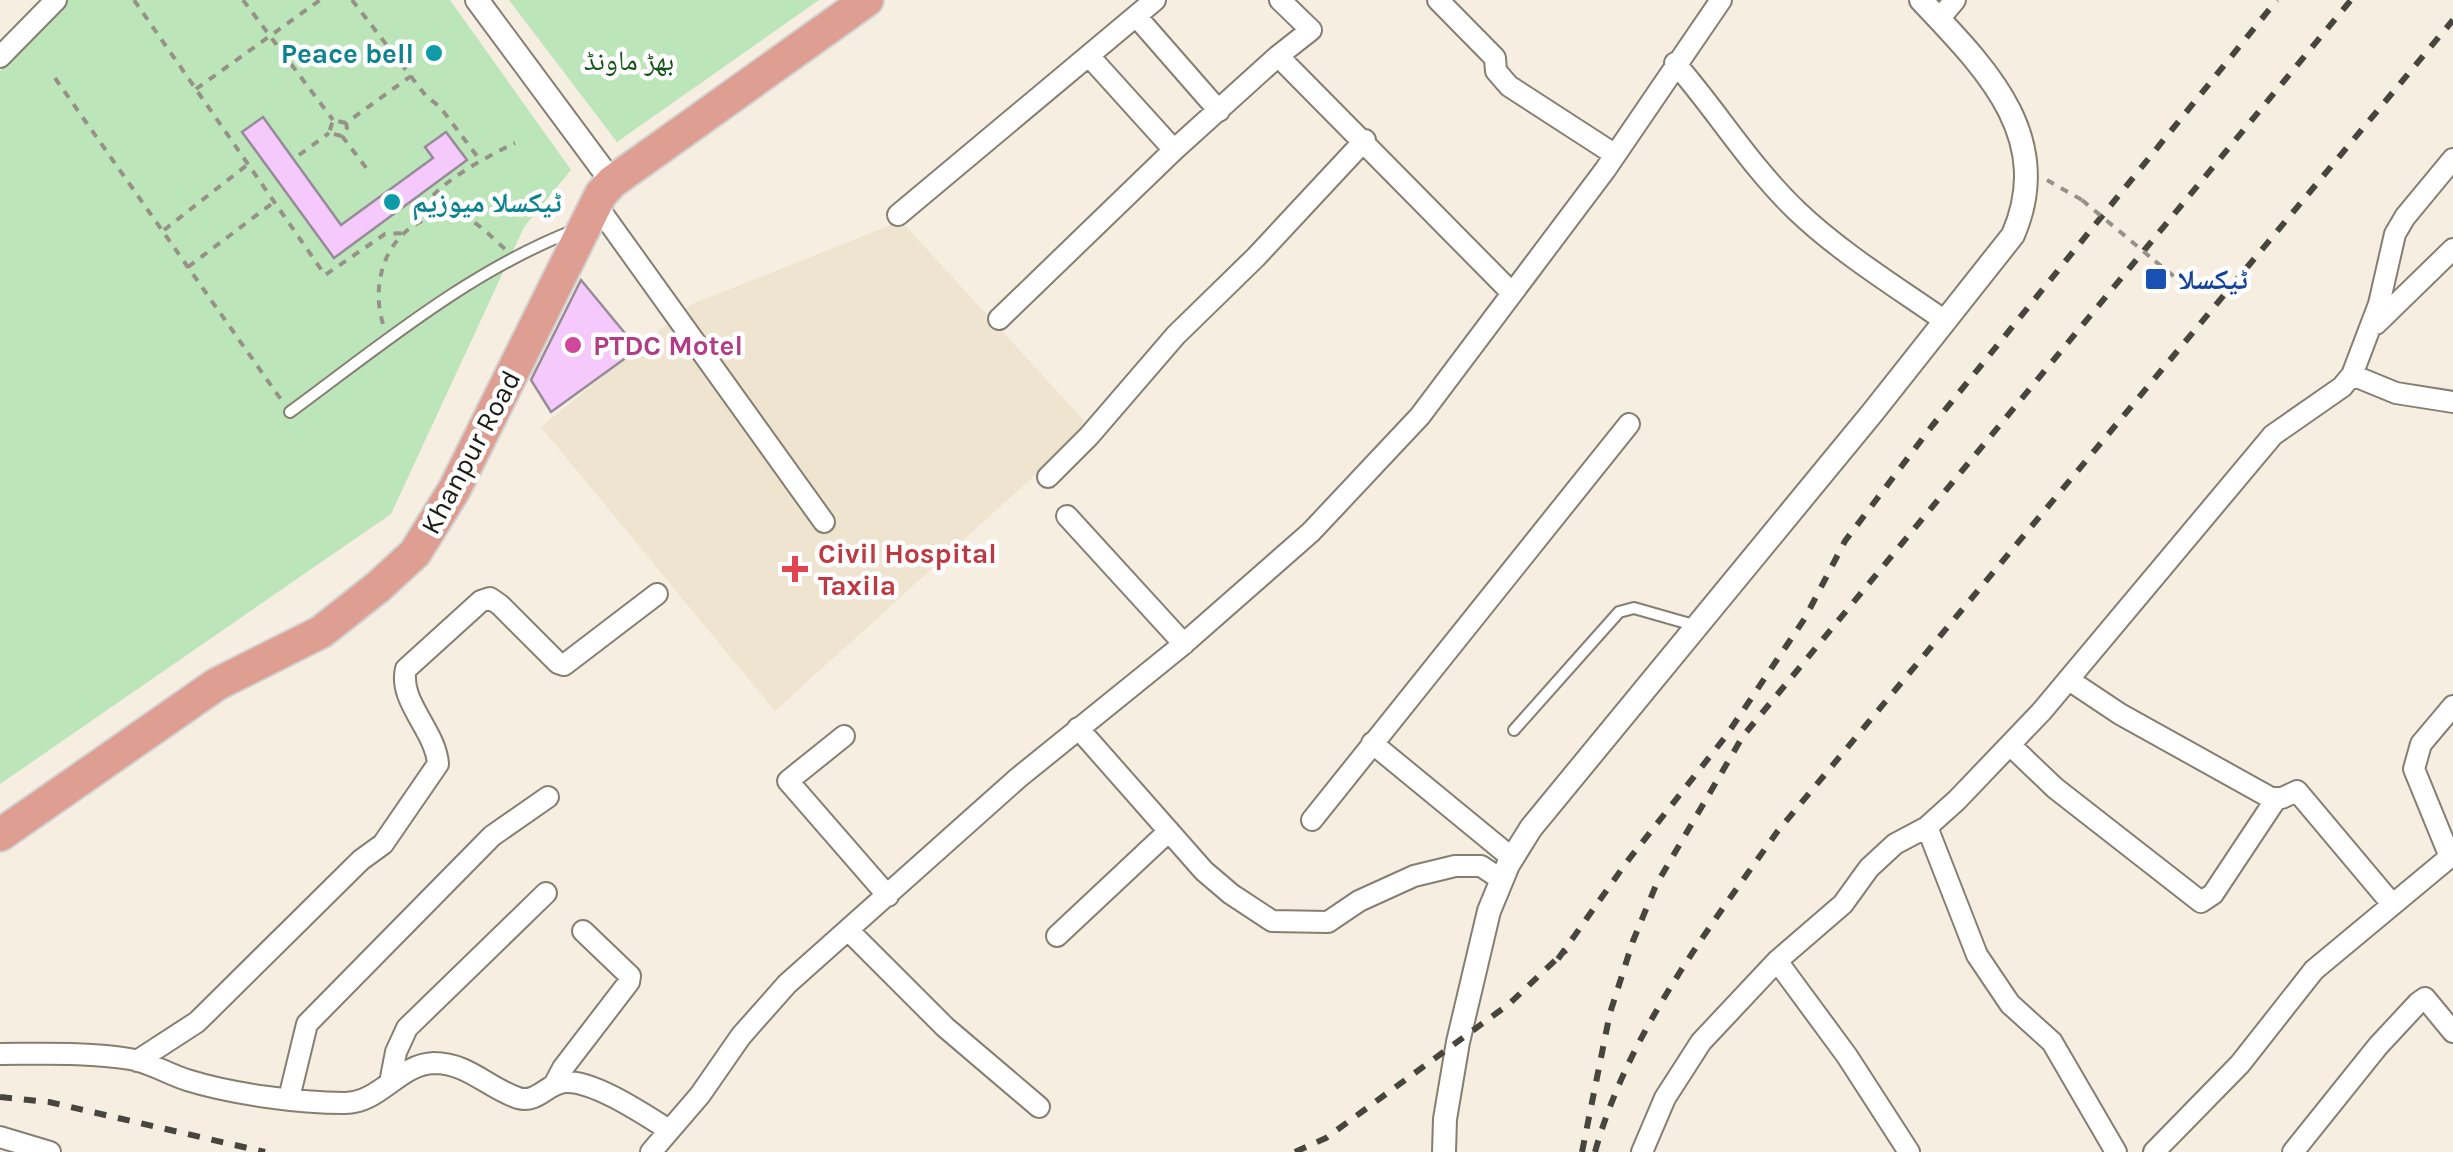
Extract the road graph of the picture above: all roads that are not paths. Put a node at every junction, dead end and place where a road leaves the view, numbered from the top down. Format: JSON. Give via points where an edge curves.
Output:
{"nodes":[{"id":1,"x":477,"y":0,"type":"edge"},
{"id":2,"x":867,"y":0,"type":"edge"},
{"id":3,"x":1155,"y":0,"type":"edge"},
{"id":4,"x":1280,"y":0,"type":"edge"},
{"id":5,"x":1438,"y":0,"type":"edge"},
{"id":6,"x":1720,"y":0,"type":"edge"},
{"id":7,"x":1922,"y":0,"type":"edge"},
{"id":8,"x":1955,"y":0,"type":"edge"},
{"id":9,"x":49,"y":3,"type":"edge"},
{"id":10,"x":1136,"y":16,"type":"junction"},
{"id":11,"x":1939,"y":19,"type":"junction"},
{"id":12,"x":1090,"y":56,"type":"junction"},
{"id":13,"x":1278,"y":56,"type":"junction"},
{"id":14,"x":0,"y":57,"type":"edge"},
{"id":15,"x":1675,"y":62,"type":"junction"},
{"id":16,"x":1219,"y":110,"type":"junction"},
{"id":17,"x":1365,"y":140,"type":"junction"},
{"id":18,"x":1174,"y":150,"type":"junction"},
{"id":19,"x":1614,"y":154,"type":"junction"},
{"id":20,"x":2453,"y":159,"type":"edge"},
{"id":21,"x":596,"y":204,"type":"junction"},
{"id":22,"x":898,"y":215,"type":"dead end"},
{"id":23,"x":2453,"y":249,"type":"edge"},
{"id":24,"x":1511,"y":292,"type":"junction"},
{"id":25,"x":999,"y":319,"type":"dead end"},
{"id":26,"x":1945,"y":321,"type":"junction"},
{"id":27,"x":2370,"y":329,"type":"junction"},
{"id":28,"x":2352,"y":375,"type":"junction"},
{"id":29,"x":2453,"y":402,"type":"edge"},
{"id":30,"x":290,"y":412,"type":"road end"},
{"id":31,"x":1629,"y":424,"type":"dead end"},
{"id":32,"x":1048,"y":478,"type":"dead end"},
{"id":33,"x":1067,"y":516,"type":"dead end"},
{"id":34,"x":824,"y":522,"type":"dead end"},
{"id":35,"x":657,"y":594,"type":"dead end"},
{"id":36,"x":1697,"y":626,"type":"junction"},
{"id":37,"x":1184,"y":644,"type":"junction"},
{"id":38,"x":2069,"y":680,"type":"junction"},
{"id":39,"x":2453,"y":706,"type":"edge"},
{"id":40,"x":1078,"y":728,"type":"junction"},
{"id":41,"x":1514,"y":730,"type":"dead end"},
{"id":42,"x":844,"y":736,"type":"dead end"},
{"id":43,"x":1372,"y":743,"type":"junction"},
{"id":44,"x":2010,"y":744,"type":"junction"},
{"id":45,"x":548,"y":796,"type":"dead end"},
{"id":46,"x":2276,"y":799,"type":"junction"},
{"id":47,"x":1312,"y":820,"type":"dead end"},
{"id":48,"x":1928,"y":826,"type":"junction"},
{"id":49,"x":1169,"y":831,"type":"junction"},
{"id":50,"x":0,"y":835,"type":"edge"},
{"id":51,"x":1507,"y":869,"type":"junction"},
{"id":52,"x":546,"y":893,"type":"dead end"},
{"id":53,"x":888,"y":896,"type":"junction"},
{"id":54,"x":2392,"y":904,"type":"junction"},
{"id":55,"x":848,"y":930,"type":"junction"},
{"id":56,"x":583,"y":931,"type":"dead end"},
{"id":57,"x":1057,"y":936,"type":"dead end"},
{"id":58,"x":1778,"y":961,"type":"junction"},
{"id":59,"x":2453,"y":1032,"type":"edge"},
{"id":60,"x":0,"y":1054,"type":"edge"},
{"id":61,"x":138,"y":1061,"type":"junction"},
{"id":62,"x":390,"y":1083,"type":"junction"},
{"id":63,"x":554,"y":1085,"type":"junction"},
{"id":64,"x":290,"y":1098,"type":"junction"},
{"id":65,"x":1039,"y":1107,"type":"dead end"},
{"id":66,"x":669,"y":1130,"type":"junction"},
{"id":67,"x":0,"y":1137,"type":"edge"},
{"id":68,"x":50,"y":1152,"type":"edge"},
{"id":69,"x":651,"y":1152,"type":"edge"},
{"id":70,"x":1444,"y":1152,"type":"edge"},
{"id":71,"x":1642,"y":1152,"type":"edge"},
{"id":72,"x":1910,"y":1152,"type":"edge"},
{"id":73,"x":2116,"y":1152,"type":"edge"},
{"id":74,"x":2154,"y":1152,"type":"edge"},
{"id":75,"x":2293,"y":1152,"type":"edge"}],
"edges":[{"from":1,"to":21,"type":"street"},
{"from":2,"to":21,"type":"highway","name":"Khanpur Road"},
{"from":3,"to":10,"type":"street"},
{"from":4,"to":13,"type":"street","via":[[1312,30]]},
{"from":5,"to":19,"type":"street","via":[[1495,58],[1509,86]]},
{"from":6,"to":15,"type":"street"},
{"from":7,"to":11,"type":"street"},
{"from":8,"to":11,"type":"street"},
{"from":9,"to":14,"type":"street"},
{"from":10,"to":12,"type":"street"},
{"from":10,"to":16,"type":"street"},
{"from":11,"to":26,"type":"street","via":[[1986,69],[2018,124],[2025,208],[2013,234]]},
{"from":12,"to":18,"type":"street"},
{"from":12,"to":22,"type":"street"},
{"from":13,"to":16,"type":"street"},
{"from":13,"to":17,"type":"street"},
{"from":15,"to":19,"type":"street"},
{"from":15,"to":26,"type":"street","via":[[1797,210]]},
{"from":16,"to":18,"type":"street"},
{"from":17,"to":24,"type":"street"},
{"from":17,"to":32,"type":"street","via":[[1176,334]]},
{"from":18,"to":25,"type":"street"},
{"from":19,"to":24,"type":"street"},
{"from":20,"to":27,"type":"street","via":[[2395,234]]},
{"from":21,"to":30,"type":"lane","via":[[545,242],[456,291]]},
{"from":21,"to":34,"type":"street"},
{"from":21,"to":50,"type":"highway","name":"Khanpur Road","via":[[454,490],[415,553],[320,632],[217,684]]},
{"from":23,"to":27,"type":"street"},
{"from":24,"to":37,"type":"street","via":[[1406,430],[1311,532]]},
{"from":26,"to":36,"type":"street"},
{"from":27,"to":28,"type":"street"},
{"from":28,"to":29,"type":"street","via":[[2396,393]]},
{"from":28,"to":38,"type":"street","via":[[2273,434]]},
{"from":31,"to":43,"type":"street"},
{"from":33,"to":37,"type":"street"},
{"from":35,"to":61,"type":"street","via":[[564,665],[500,605],[481,600],[406,669],[405,688],[436,745],[438,764],[383,844],[197,1022]]},
{"from":36,"to":41,"type":"lane","via":[[1634,608],[1620,612]]},
{"from":36,"to":51,"type":"street","via":[[1531,828]]},
{"from":37,"to":40,"type":"street"},
{"from":38,"to":44,"type":"street"},
{"from":38,"to":46,"type":"street"},
{"from":39,"to":54,"type":"street","via":[[2421,744],[2414,769],[2450,857]]},
{"from":40,"to":49,"type":"street"},
{"from":40,"to":53,"type":"street"},
{"from":42,"to":53,"type":"street","via":[[788,781]]},
{"from":43,"to":47,"type":"street"},
{"from":43,"to":51,"type":"street"},
{"from":44,"to":46,"type":"street","via":[[2055,788],[2200,902],[2213,894]]},
{"from":44,"to":48,"type":"street"},
{"from":45,"to":64,"type":"street","via":[[492,836],[307,1024]]},
{"from":46,"to":54,"type":"street","via":[[2297,791]]},
{"from":48,"to":58,"type":"street","via":[[1895,844],[1843,904]]},
{"from":48,"to":73,"type":"street","via":[[1977,955],[2010,1004],[2052,1042]]},
{"from":49,"to":51,"type":"street","via":[[1204,871],[1272,921],[1328,922],[1414,876],[1454,866]]},
{"from":49,"to":57,"type":"street"},
{"from":51,"to":70,"type":"street","via":[[1489,912],[1458,1042]]},
{"from":52,"to":62,"type":"street","via":[[407,1028]]},
{"from":53,"to":55,"type":"street"},
{"from":54,"to":74,"type":"street","via":[[2314,970],[2240,1064]]},
{"from":55,"to":65,"type":"street","via":[[945,1027]]},
{"from":55,"to":66,"type":"street","via":[[752,1023]]},
{"from":56,"to":63,"type":"street","via":[[629,982]]},
{"from":58,"to":71,"type":"street","via":[[1701,1042],[1665,1098]]},
{"from":58,"to":72,"type":"street"},
{"from":59,"to":75,"type":"street","via":[[2425,998],[2418,1003]]},
{"from":60,"to":61,"type":"street"},
{"from":61,"to":64,"type":"street","via":[[190,1081]]},
{"from":62,"to":63,"type":"street","via":[[434,1063],[468,1070],[515,1097],[540,1096]]},
{"from":62,"to":64,"type":"street","via":[[349,1103]]},
{"from":63,"to":66,"type":"street","via":[[586,1086]]},
{"from":66,"to":69,"type":"street"},
{"from":67,"to":68,"type":"street"}]}
